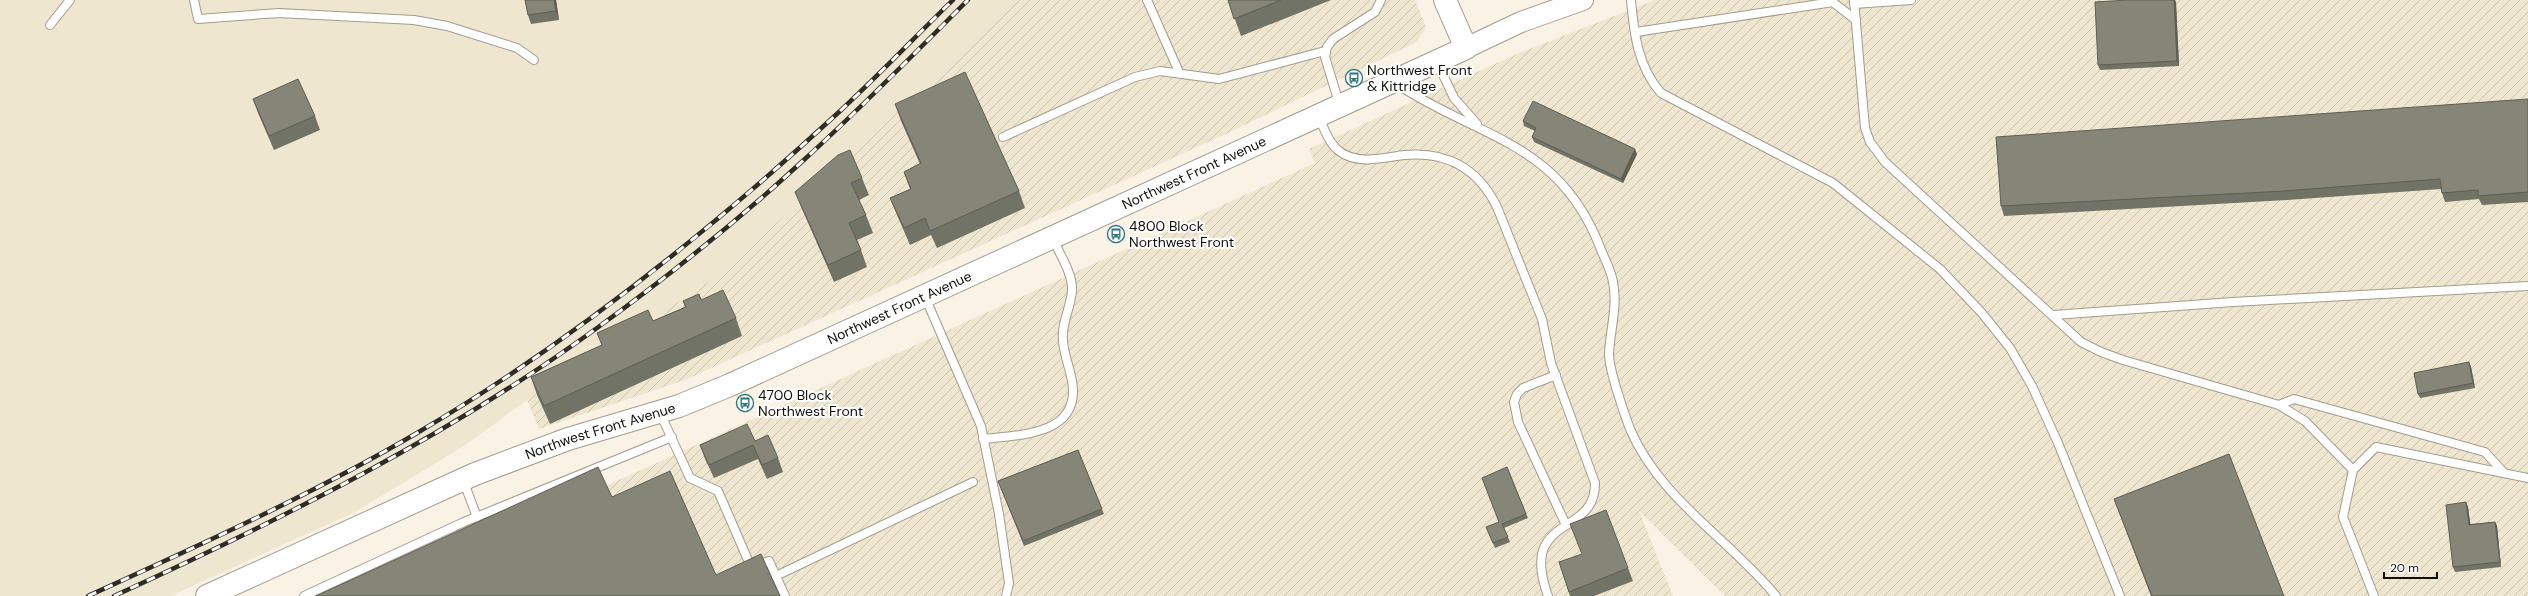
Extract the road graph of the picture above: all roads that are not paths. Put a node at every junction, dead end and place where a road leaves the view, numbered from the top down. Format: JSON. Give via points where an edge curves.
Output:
{"nodes":[{"id":1,"x":70,"y":0,"type":"edge"},
{"id":2,"x":194,"y":0,"type":"edge"},
{"id":3,"x":1147,"y":0,"type":"edge"},
{"id":4,"x":1381,"y":0,"type":"edge"},
{"id":5,"x":1444,"y":0,"type":"edge"},
{"id":6,"x":1583,"y":0,"type":"edge"},
{"id":7,"x":1631,"y":0,"type":"edge"},
{"id":8,"x":1911,"y":0,"type":"edge"},
{"id":9,"x":1832,"y":1,"type":"edge"},
{"id":10,"x":1854,"y":2,"type":"edge"},
{"id":11,"x":1856,"y":20,"type":"junction"},
{"id":12,"x":50,"y":25,"type":"dead end"},
{"id":13,"x":1636,"y":32,"type":"junction"},
{"id":14,"x":1466,"y":48,"type":"junction"},
{"id":15,"x":1325,"y":51,"type":"junction"},
{"id":16,"x":534,"y":60,"type":"dead end"},
{"id":17,"x":1437,"y":61,"type":"junction"},
{"id":18,"x":1179,"y":72,"type":"junction"},
{"id":19,"x":1393,"y":82,"type":"junction"},
{"id":20,"x":1340,"y":106,"type":"junction"},
{"id":21,"x":1318,"y":116,"type":"junction"},
{"id":22,"x":1486,"y":131,"type":"junction"},
{"id":23,"x":1003,"y":137,"type":"dead end"},
{"id":24,"x":1053,"y":239,"type":"junction"},
{"id":25,"x":2528,"y":286,"type":"edge"},
{"id":26,"x":925,"y":296,"type":"junction"},
{"id":27,"x":2054,"y":315,"type":"junction"},
{"id":28,"x":1556,"y":376,"type":"junction"},
{"id":29,"x":2279,"y":406,"type":"junction"},
{"id":30,"x":660,"y":412,"type":"junction"},
{"id":31,"x":672,"y":437,"type":"junction"},
{"id":32,"x":984,"y":439,"type":"junction"},
{"id":33,"x":2353,"y":470,"type":"junction"},
{"id":34,"x":2504,"y":473,"type":"junction"},
{"id":35,"x":2528,"y":478,"type":"edge"},
{"id":36,"x":463,"y":479,"type":"junction"},
{"id":37,"x":973,"y":482,"type":"dead end"},
{"id":38,"x":477,"y":517,"type":"junction"},
{"id":39,"x":1566,"y":525,"type":"junction"},
{"id":40,"x":776,"y":576,"type":"junction"},
{"id":41,"x":207,"y":596,"type":"edge"},
{"id":42,"x":304,"y":596,"type":"edge"},
{"id":43,"x":785,"y":596,"type":"edge"},
{"id":44,"x":1006,"y":596,"type":"edge"},
{"id":45,"x":1548,"y":596,"type":"edge"},
{"id":46,"x":1776,"y":596,"type":"edge"},
{"id":47,"x":2120,"y":596,"type":"edge"},
{"id":48,"x":2374,"y":596,"type":"edge"}],
"edges":[{"from":1,"to":12,"type":"lane"},
{"from":2,"to":16,"type":"lane","via":[[198,19],[307,13],[430,22],[517,48]]},
{"from":3,"to":18,"type":"lane"},
{"from":4,"to":15,"type":"lane","via":[[1375,12],[1334,39]]},
{"from":5,"to":14,"type":"main road"},
{"from":6,"to":14,"type":"street","name":"Northwest Front Avenue","via":[[1521,22]]},
{"from":7,"to":13,"type":"lane"},
{"from":8,"to":10,"type":"lane"},
{"from":9,"to":11,"type":"lane"},
{"from":9,"to":13,"type":"lane"},
{"from":10,"to":11,"type":"lane"},
{"from":11,"to":27,"type":"lane","via":[[1864,120],[1870,142],[1877,153]]},
{"from":13,"to":47,"type":"lane","via":[[1641,62],[1649,79],[1661,93],[1833,183],[1940,269],[1981,312],[2010,348],[2032,386]]},
{"from":14,"to":17,"type":"main road","name":"Northwest Front Avenue"},
{"from":15,"to":18,"type":"lane","via":[[1219,79]]},
{"from":15,"to":20,"type":"lane"},
{"from":17,"to":19,"type":"main road","name":"Northwest Front Avenue"},
{"from":17,"to":22,"type":"lane","via":[[1454,98],[1467,115]]},
{"from":18,"to":23,"type":"lane","via":[[1160,71],[1134,77]]},
{"from":19,"to":20,"type":"main road","name":"Northwest Front Avenue"},
{"from":19,"to":22,"type":"lane","via":[[1437,109]]},
{"from":20,"to":21,"type":"main road","name":"Northwest Front Avenue"},
{"from":21,"to":24,"type":"main road","name":"Northwest Front Avenue"},
{"from":21,"to":28,"type":"lane","via":[[1334,147],[1347,156],[1370,160],[1404,155],[1440,156],[1467,168],[1484,184],[1497,206],[1542,319]]},
{"from":22,"to":46,"type":"lane","via":[[1510,142],[1555,175],[1577,202],[1594,234],[1613,282],[1614,324],[1609,355],[1631,430],[1651,465],[1675,495],[1760,576]]},
{"from":24,"to":26,"type":"main road","name":"Northwest Front Avenue"},
{"from":24,"to":32,"type":"lane","via":[[1072,289],[1063,324],[1063,342],[1073,390],[1071,407],[1060,422],[1045,430]]},
{"from":25,"to":27,"type":"lane","via":[[2233,302]]},
{"from":26,"to":30,"type":"main road","name":"Northwest Front Avenue","via":[[730,385]]},
{"from":26,"to":32,"type":"lane","via":[[981,426]]},
{"from":27,"to":29,"type":"lane","via":[[2081,342],[2101,352]]},
{"from":28,"to":39,"type":"lane","via":[[1595,483],[1595,495],[1591,504],[1582,515]]},
{"from":28,"to":39,"type":"lane","via":[[1523,388],[1517,394],[1514,412]]},
{"from":29,"to":33,"type":"lane","via":[[2305,421]]},
{"from":29,"to":34,"type":"lane","via":[[2294,399],[2485,452]]},
{"from":30,"to":31,"type":"lane"},
{"from":30,"to":36,"type":"main road","name":"Northwest Front Avenue","via":[[561,442]]},
{"from":31,"to":38,"type":"lane"},
{"from":31,"to":40,"type":"lane","via":[[690,478],[718,491],[751,567],[769,561]]},
{"from":32,"to":44,"type":"lane","via":[[1010,583]]},
{"from":33,"to":34,"type":"lane","via":[[2376,447]]},
{"from":33,"to":48,"type":"lane","via":[[2343,517]]},
{"from":34,"to":35,"type":"lane"},
{"from":36,"to":38,"type":"lane"},
{"from":36,"to":41,"type":"main road","name":"Northwest Front Avenue"},
{"from":37,"to":40,"type":"lane"},
{"from":38,"to":42,"type":"lane"},
{"from":39,"to":45,"type":"lane","via":[[1544,546],[1540,562]]},
{"from":40,"to":43,"type":"lane"}]}
